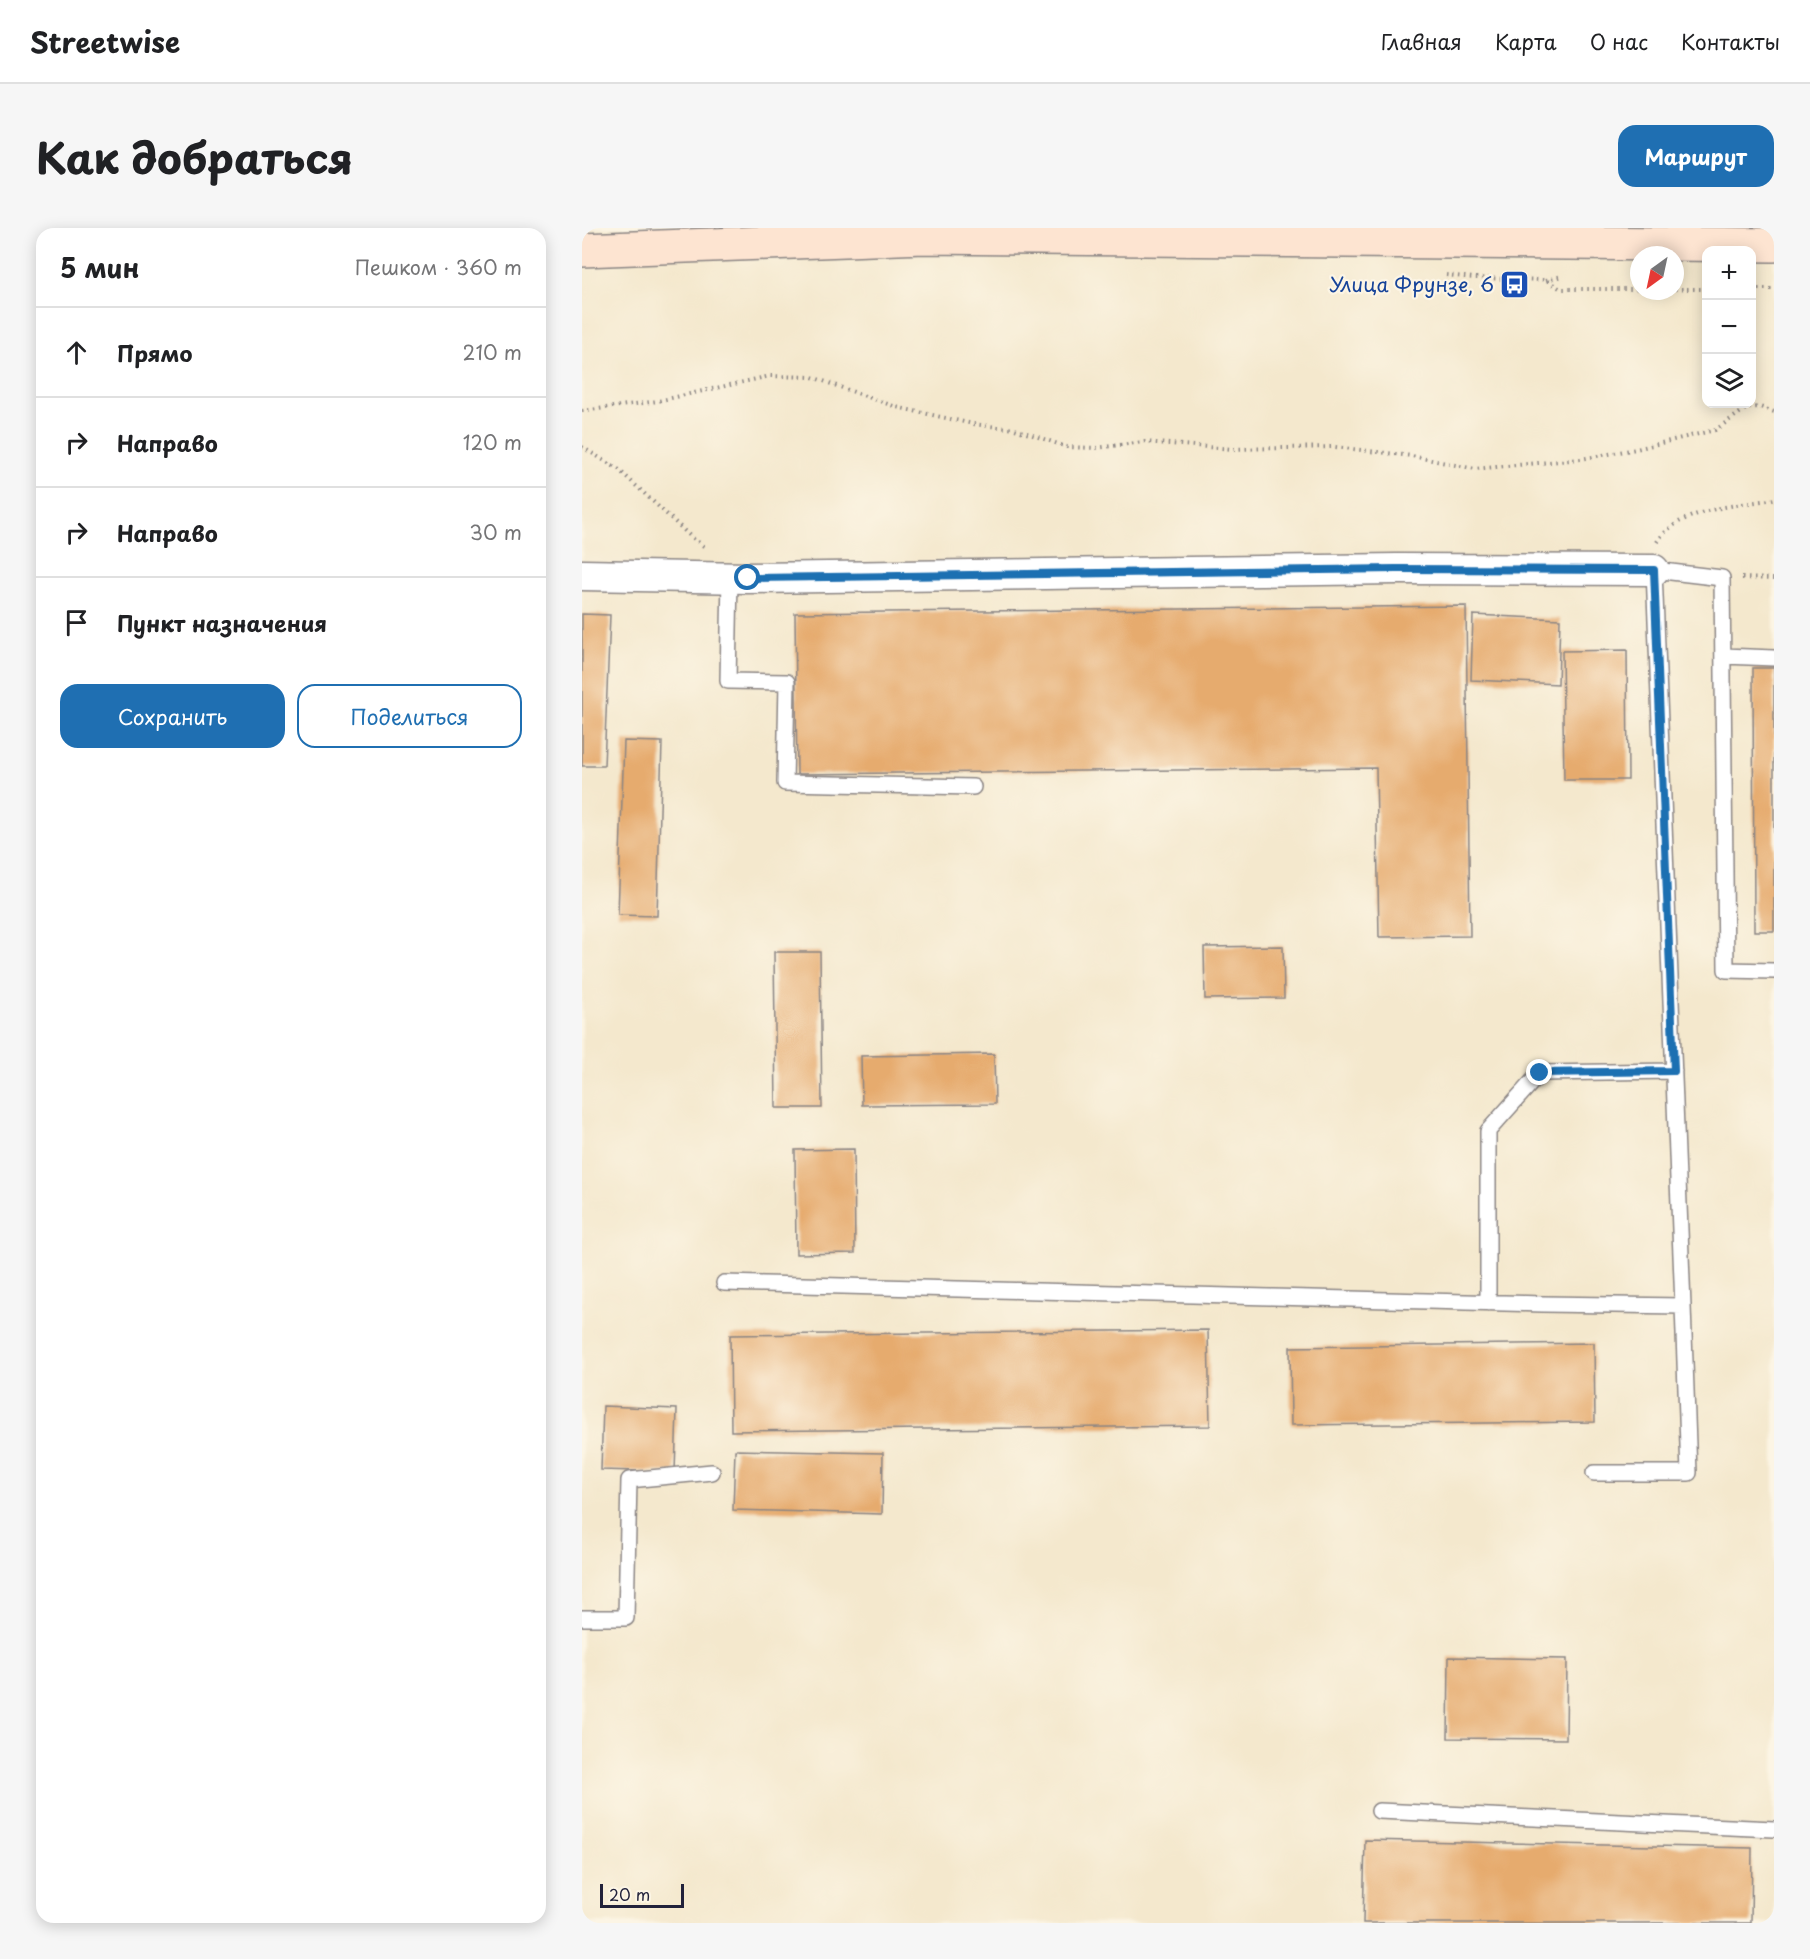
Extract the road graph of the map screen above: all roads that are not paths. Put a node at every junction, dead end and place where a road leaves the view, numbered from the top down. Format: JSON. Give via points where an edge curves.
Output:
{"nodes":[{"id":1,"x":1774,"y":245,"type":"edge"},
{"id":2,"x":582,"y":250,"type":"edge"},
{"id":3,"x":1654,"y":570,"type":"junction"},
{"id":4,"x":582,"y":574,"type":"edge"},
{"id":5,"x":739,"y":578,"type":"junction"},
{"id":6,"x":1724,"y":657,"type":"junction"},
{"id":7,"x":1774,"y":658,"type":"edge"},
{"id":8,"x":973,"y":787,"type":"dead end"},
{"id":9,"x":1774,"y":971,"type":"edge"},
{"id":10,"x":1674,"y":1071,"type":"junction"},
{"id":11,"x":723,"y":1284,"type":"dead end"},
{"id":12,"x":1488,"y":1303,"type":"junction"},
{"id":13,"x":1683,"y":1306,"type":"junction"},
{"id":14,"x":712,"y":1472,"type":"dead end"},
{"id":15,"x":1594,"y":1473,"type":"dead end"},
{"id":16,"x":582,"y":1618,"type":"edge"},
{"id":17,"x":1379,"y":1811,"type":"dead end"},
{"id":18,"x":1774,"y":1829,"type":"edge"}],
"edges":[{"from":1,"to":2,"type":"main road","via":[[924,237]]},
{"from":3,"to":5,"type":"street","via":[[1396,569]]},
{"from":3,"to":6,"type":"lane","via":[[1722,578]]},
{"from":3,"to":10,"type":"lane"},
{"from":4,"to":5,"type":"street"},
{"from":5,"to":8,"type":"lane","via":[[728,681],[787,682],[784,783]]},
{"from":6,"to":7,"type":"lane"},
{"from":6,"to":9,"type":"lane","via":[[1726,970]]},
{"from":10,"to":12,"type":"lane","via":[[1540,1073],[1488,1131]]},
{"from":10,"to":13,"type":"lane"},
{"from":11,"to":12,"type":"lane"},
{"from":12,"to":13,"type":"lane"},
{"from":13,"to":15,"type":"lane","via":[[1689,1473]]},
{"from":14,"to":16,"type":"lane","via":[[629,1480],[626,1618]]},
{"from":17,"to":18,"type":"lane"}]}
